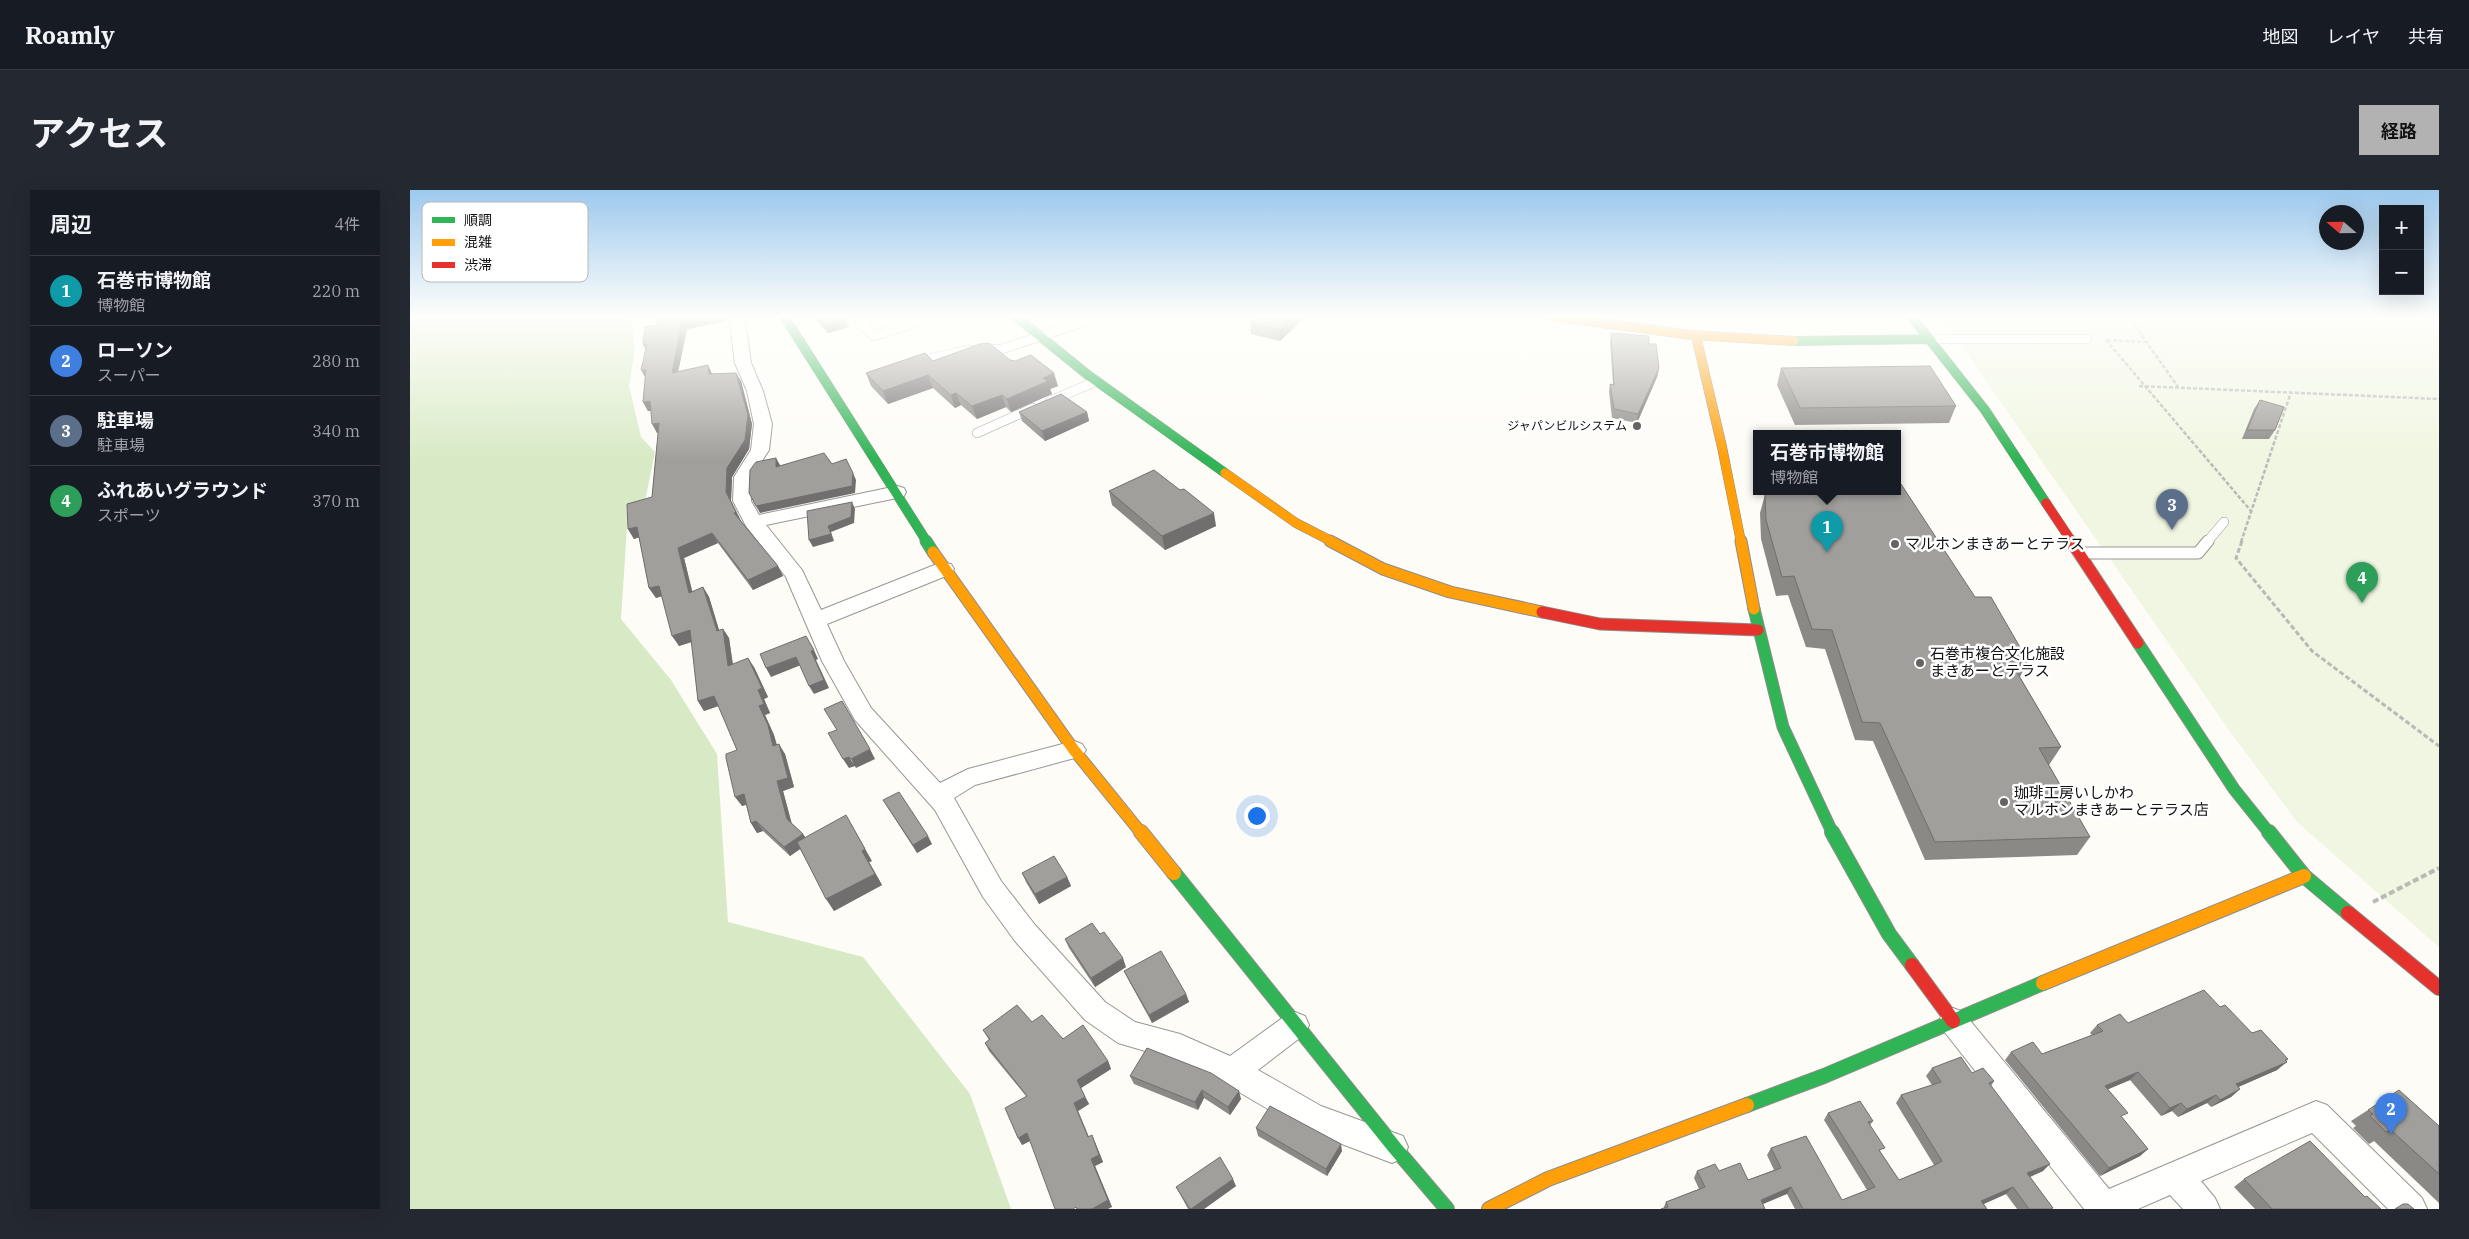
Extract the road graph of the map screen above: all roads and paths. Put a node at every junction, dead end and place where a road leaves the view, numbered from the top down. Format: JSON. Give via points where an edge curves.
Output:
{"nodes":[{"id":1,"x":743,"y":364,"type":"edge"},
{"id":2,"x":815,"y":364,"type":"edge"},
{"id":3,"x":910,"y":364,"type":"edge"},
{"id":4,"x":1074,"y":364,"type":"edge"},
{"id":5,"x":1702,"y":364,"type":"edge"},
{"id":6,"x":1949,"y":364,"type":"edge"},
{"id":7,"x":2126,"y":364,"type":"edge"},
{"id":8,"x":2161,"y":364,"type":"edge"},
{"id":9,"x":906,"y":365,"type":"edge"},
{"id":10,"x":1096,"y":381,"type":"junction"},
{"id":11,"x":2139,"y":386,"type":"dead end"},
{"id":12,"x":2146,"y":386,"type":"junction"},
{"id":13,"x":2178,"y":388,"type":"junction"},
{"id":14,"x":2291,"y":392,"type":"junction"},
{"id":15,"x":2439,"y":399,"type":"edge"},
{"id":16,"x":977,"y":433,"type":"dead end"},
{"id":17,"x":897,"y":492,"type":"junction"},
{"id":18,"x":2252,"y":511,"type":"junction"},
{"id":19,"x":753,"y":522,"type":"junction"},
{"id":20,"x":2224,"y":522,"type":"dead end"},
{"id":21,"x":2079,"y":553,"type":"junction"},
{"id":22,"x":944,"y":569,"type":"junction"},
{"id":23,"x":814,"y":621,"type":"junction"},
{"id":24,"x":1758,"y":630,"type":"junction"},
{"id":25,"x":2439,"y":746,"type":"edge"},
{"id":26,"x":1074,"y":750,"type":"junction"},
{"id":27,"x":937,"y":796,"type":"junction"},
{"id":28,"x":2439,"y":868,"type":"edge"},
{"id":29,"x":2304,"y":876,"type":"junction"},
{"id":30,"x":2350,"y":914,"type":"junction"},
{"id":31,"x":2439,"y":988,"type":"edge"},
{"id":32,"x":1953,"y":1021,"type":"junction"},
{"id":33,"x":1295,"y":1025,"type":"junction"},
{"id":34,"x":1233,"y":1072,"type":"junction"},
{"id":35,"x":1395,"y":1148,"type":"junction"},
{"id":36,"x":2176,"y":1177,"type":"junction"},
{"id":37,"x":2102,"y":1208,"type":"edge"},
{"id":38,"x":1447,"y":1209,"type":"edge"},
{"id":39,"x":1489,"y":1209,"type":"edge"},
{"id":40,"x":2204,"y":1209,"type":"edge"},
{"id":41,"x":2411,"y":1209,"type":"edge"}],
"edges":[{"from":1,"to":19,"type":"street","via":[[755,391],[763,424],[760,450],[744,477],[742,501]]},
{"from":2,"to":17,"type":"street"},
{"from":3,"to":9,"type":"lane"},
{"from":4,"to":10,"type":"street"},
{"from":5,"to":24,"type":"street"},
{"from":6,"to":21,"type":"street","via":[[1985,410]]},
{"from":7,"to":12,"type":"path"},
{"from":8,"to":13,"type":"path"},
{"from":10,"to":16,"type":"lane"},
{"from":10,"to":24,"type":"street","via":[[1296,523],[1383,568],[1450,592],[1600,624]]},
{"from":11,"to":12,"type":"path"},
{"from":12,"to":13,"type":"path"},
{"from":12,"to":18,"type":"path"},
{"from":13,"to":14,"type":"path"},
{"from":14,"to":15,"type":"path"},
{"from":14,"to":18,"type":"path"},
{"from":17,"to":19,"type":"street"},
{"from":17,"to":22,"type":"street"},
{"from":18,"to":25,"type":"path","via":[[2236,558],[2312,651]]},
{"from":19,"to":23,"type":"street","via":[[795,575]]},
{"from":20,"to":21,"type":"lane","via":[[2198,553]]},
{"from":21,"to":29,"type":"street","via":[[2234,790]]},
{"from":22,"to":23,"type":"street"},
{"from":22,"to":26,"type":"street"},
{"from":23,"to":27,"type":"street","via":[[832,661],[863,714]]},
{"from":24,"to":32,"type":"street","via":[[1783,727],[1810,789],[1889,934]]},
{"from":26,"to":27,"type":"street","via":[[968,778]]},
{"from":26,"to":33,"type":"street"},
{"from":27,"to":34,"type":"street","via":[[958,825],[992,889],[1025,933],[1095,1010],[1128,1033],[1180,1048]]},
{"from":28,"to":30,"type":"path"},
{"from":29,"to":30,"type":"street"},
{"from":29,"to":32,"type":"street"},
{"from":30,"to":31,"type":"street"},
{"from":32,"to":37,"type":"street"},
{"from":32,"to":39,"type":"street","via":[[1815,1079],[1548,1179]]},
{"from":33,"to":34,"type":"street"},
{"from":33,"to":35,"type":"street"},
{"from":34,"to":35,"type":"street","via":[[1313,1118]]},
{"from":35,"to":38,"type":"street"},
{"from":36,"to":37,"type":"street"},
{"from":36,"to":40,"type":"street"},
{"from":36,"to":41,"type":"street","via":[[2316,1116]]}]}
